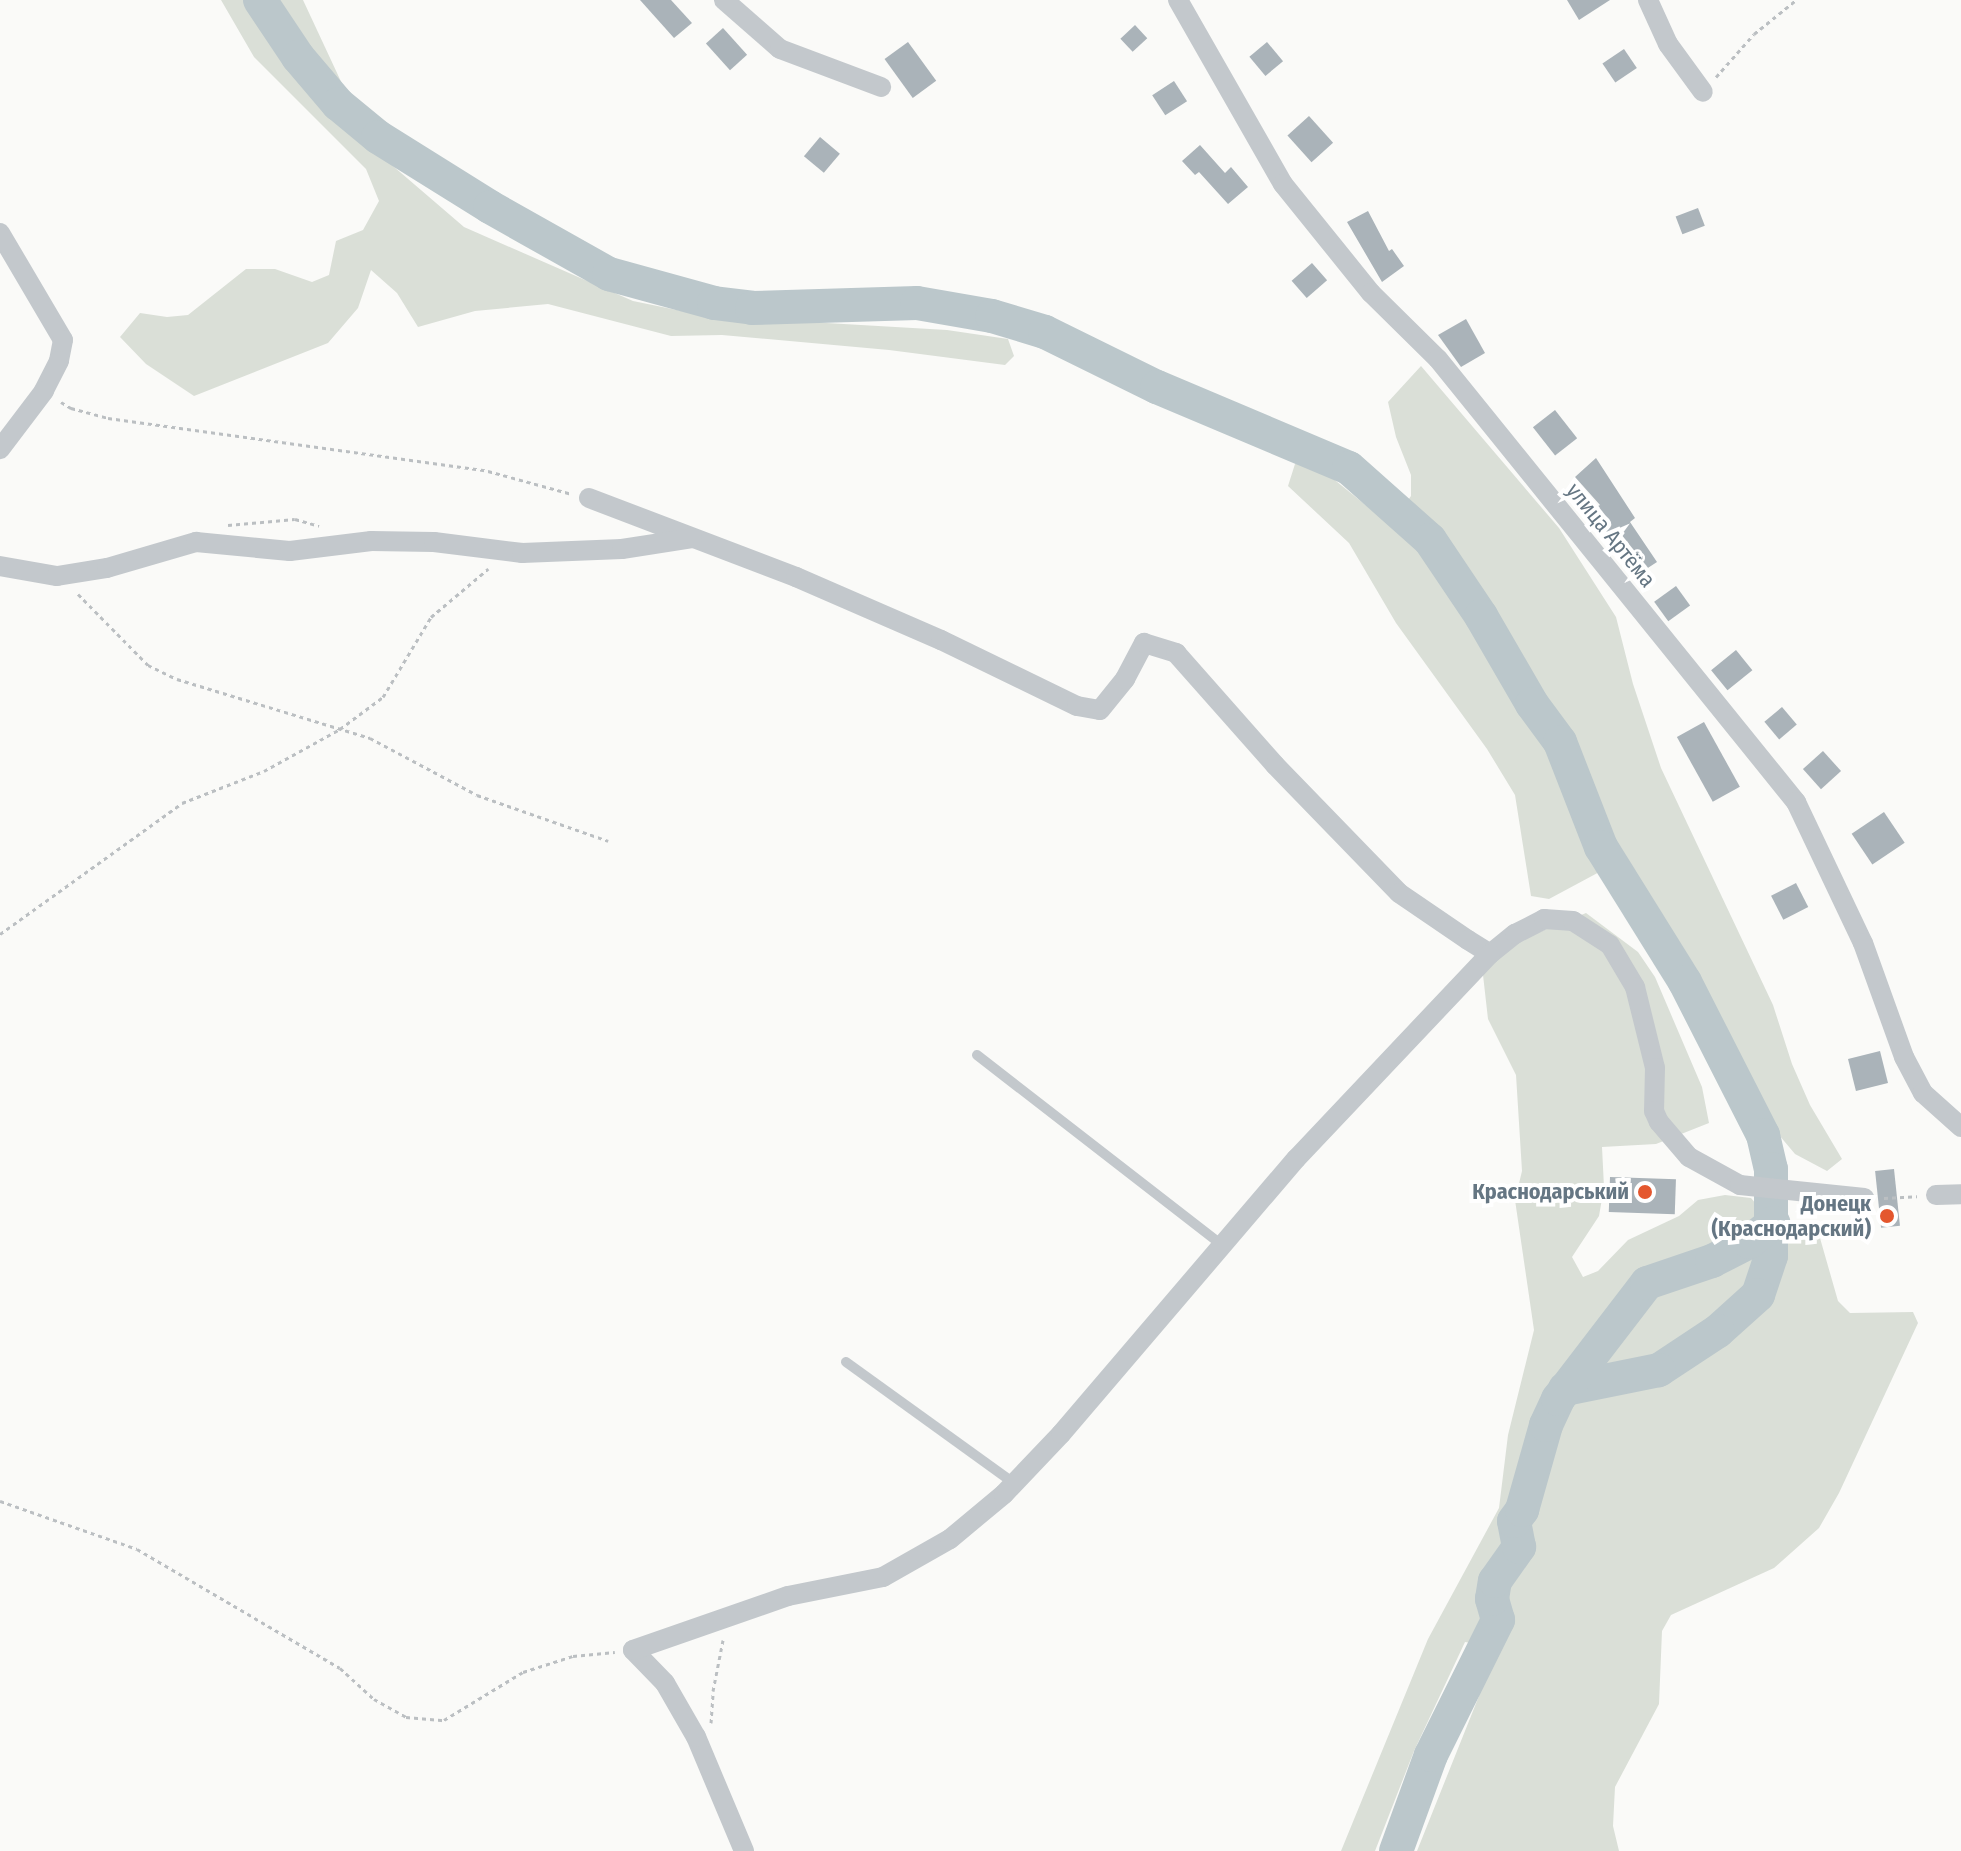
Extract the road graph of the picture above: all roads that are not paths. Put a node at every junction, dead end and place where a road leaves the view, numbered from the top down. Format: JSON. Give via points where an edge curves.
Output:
{"nodes":[{"id":1,"x":724,"y":0,"type":"edge"},
{"id":2,"x":1178,"y":0,"type":"edge"},
{"id":3,"x":1648,"y":0,"type":"edge"},
{"id":4,"x":881,"y":87,"type":"dead end"},
{"id":5,"x":1703,"y":92,"type":"road end"},
{"id":6,"x":0,"y":233,"type":"edge"},
{"id":7,"x":0,"y":449,"type":"edge"},
{"id":8,"x":589,"y":498,"type":"road end"},
{"id":9,"x":696,"y":538,"type":"junction"},
{"id":10,"x":0,"y":566,"type":"edge"},
{"id":11,"x":1490,"y":954,"type":"junction"},
{"id":12,"x":977,"y":1055,"type":"dead end"},
{"id":13,"x":1961,"y":1127,"type":"edge"},
{"id":14,"x":1961,"y":1194,"type":"edge"},
{"id":15,"x":1936,"y":1195,"type":"road end"},
{"id":16,"x":1864,"y":1198,"type":"road end"},
{"id":17,"x":1221,"y":1244,"type":"junction"},
{"id":18,"x":846,"y":1362,"type":"dead end"},
{"id":19,"x":1014,"y":1483,"type":"junction"},
{"id":20,"x":744,"y":1851,"type":"edge"}],
"edges":[{"from":1,"to":4,"type":"street","via":[[780,49]]},
{"from":2,"to":13,"type":"street","name":"улица Артёма","via":[[1283,184],[1371,293],[1438,359],[1796,802],[1863,943],[1904,1057],[1923,1093]]},
{"from":3,"to":5,"type":"street","via":[[1668,44]]},
{"from":6,"to":7,"type":"street","via":[[63,340],[44,391]]},
{"from":8,"to":9,"type":"street"},
{"from":9,"to":10,"type":"street","via":[[622,549],[509,552],[434,542],[371,541],[290,551],[196,542],[107,568],[57,576]]},
{"from":9,"to":11,"type":"street","via":[[941,640],[1077,706],[1100,710],[1144,643],[1176,653],[1399,893]]},
{"from":11,"to":16,"type":"street","via":[[1544,919],[1573,921],[1610,945],[1635,987],[1655,1068],[1654,1111],[1689,1157],[1740,1185]]},
{"from":11,"to":17,"type":"street"},
{"from":12,"to":17,"type":"lane"},
{"from":14,"to":15,"type":"street"},
{"from":17,"to":19,"type":"street"},
{"from":18,"to":19,"type":"lane"},
{"from":19,"to":20,"type":"street","via":[[950,1539],[883,1577],[788,1596],[633,1650],[665,1683],[709,1763]]}]}
